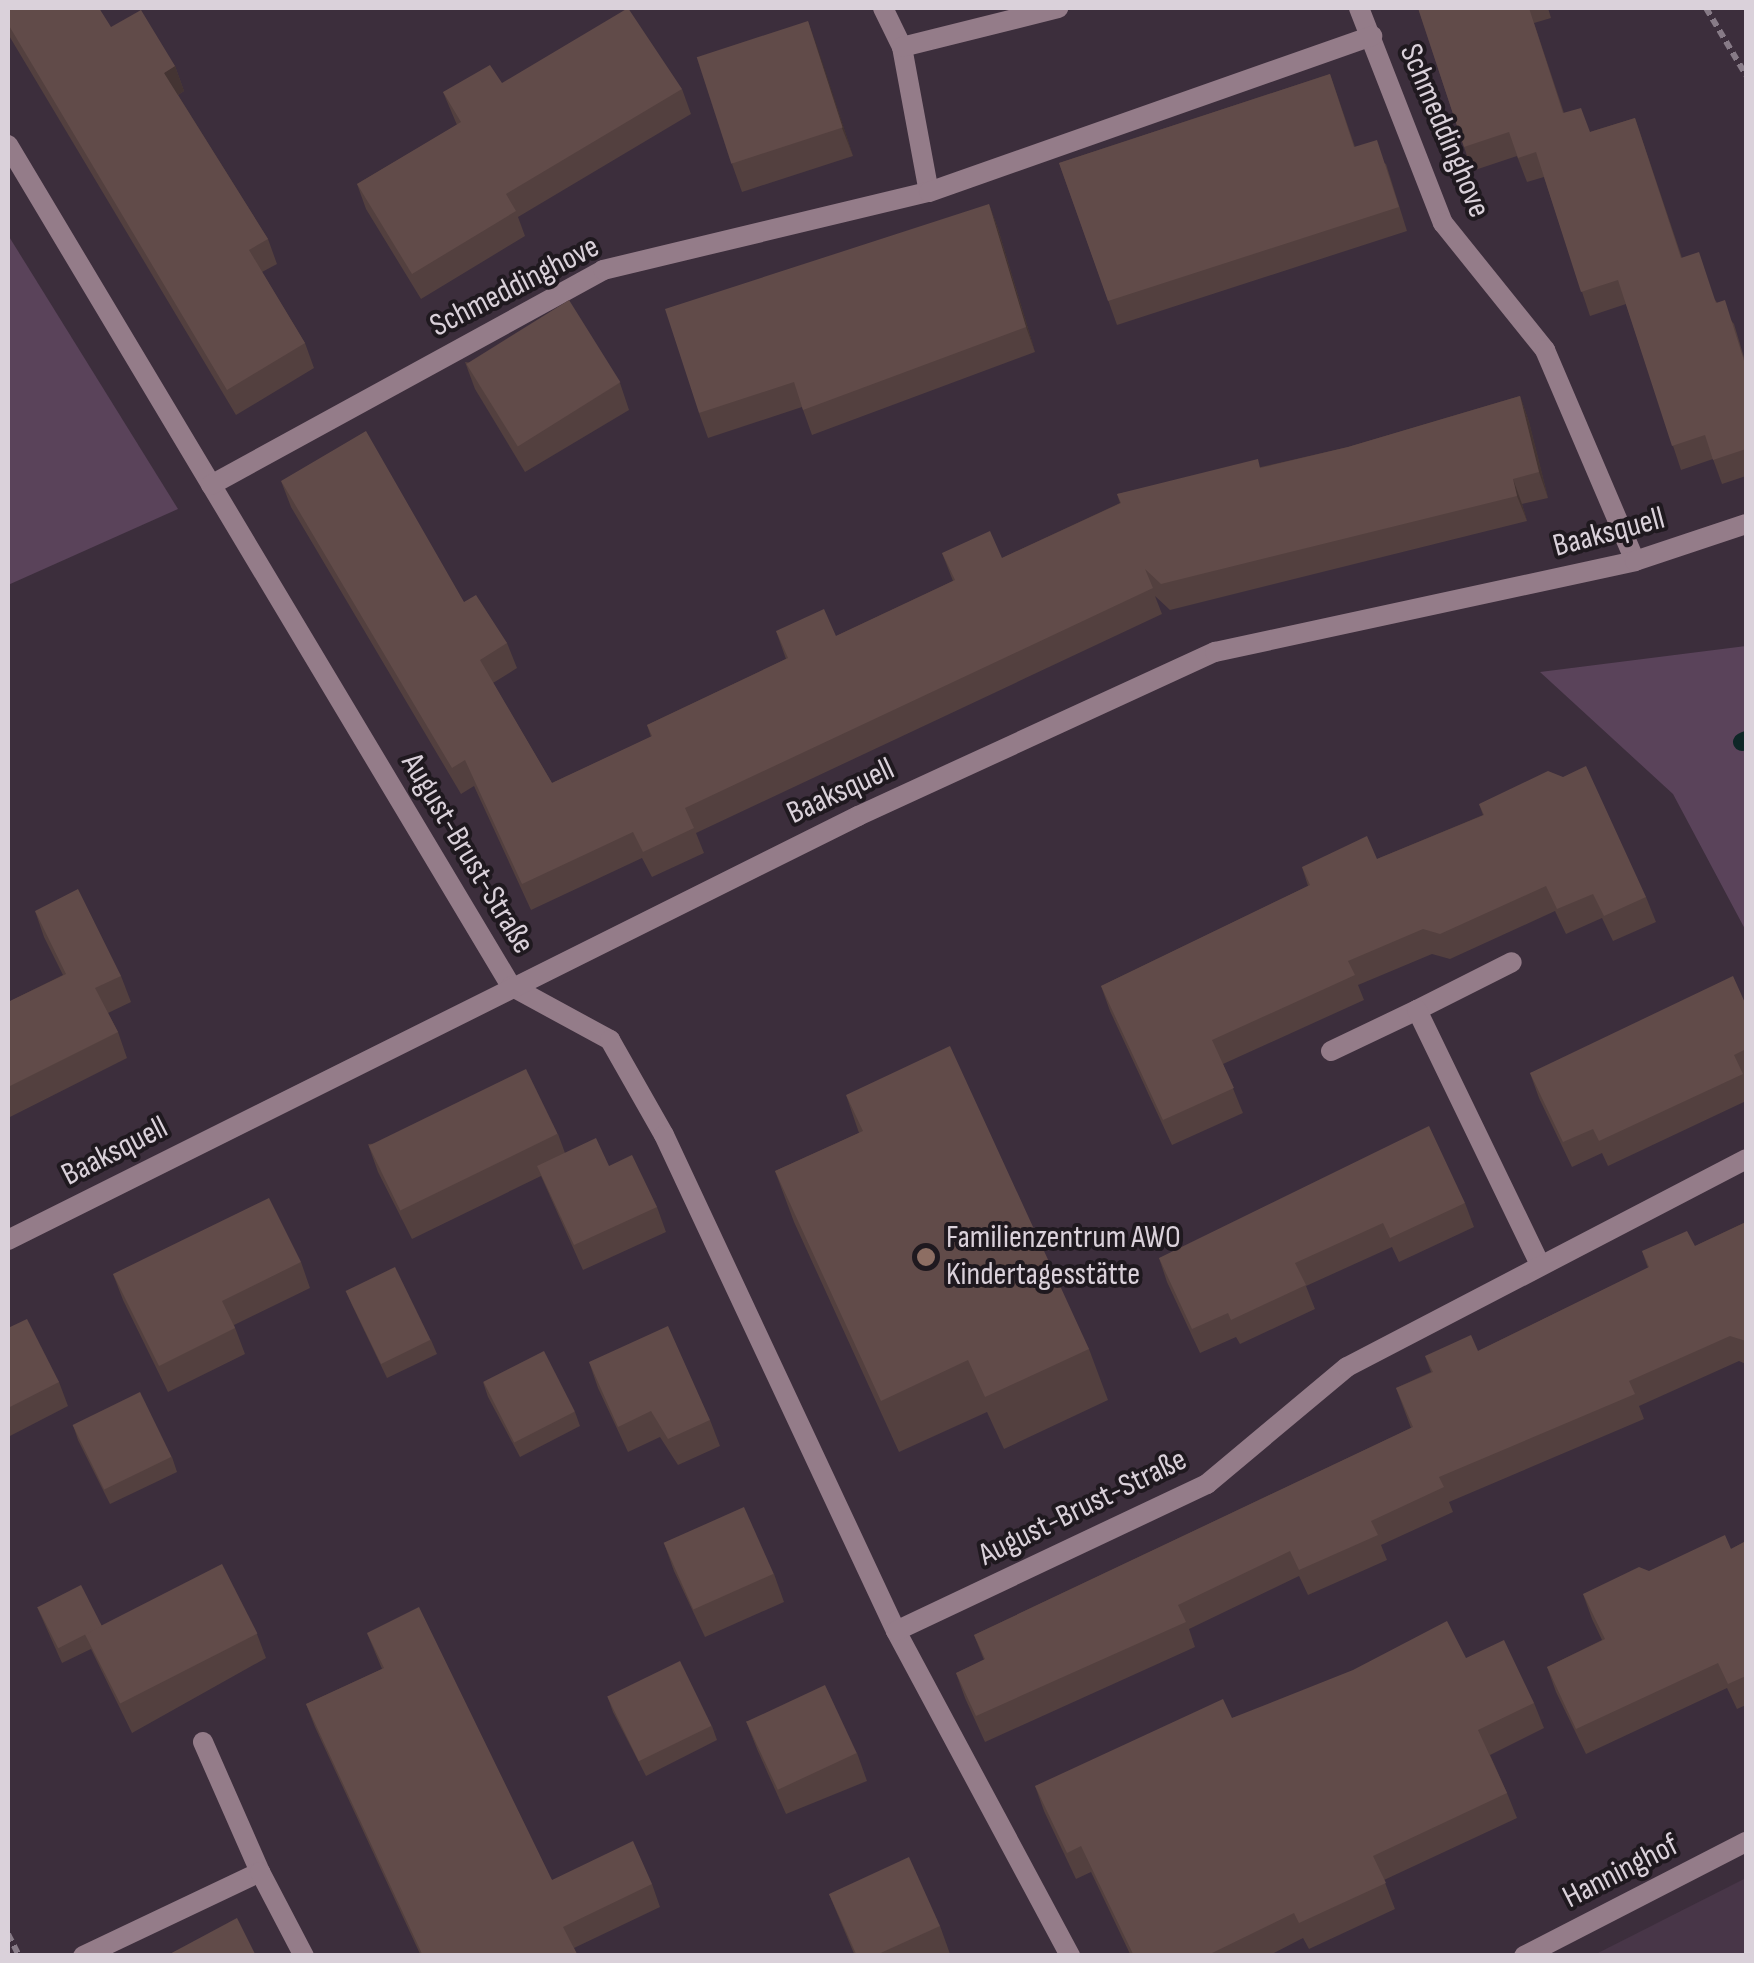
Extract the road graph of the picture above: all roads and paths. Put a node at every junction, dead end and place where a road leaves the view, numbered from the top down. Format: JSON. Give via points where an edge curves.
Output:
{"nodes":[{"id":1,"x":883,"y":8,"type":"edge"},
{"id":2,"x":1058,"y":8,"type":"edge"},
{"id":3,"x":1360,"y":8,"type":"edge"},
{"id":4,"x":1706,"y":8,"type":"edge"},
{"id":5,"x":1372,"y":36,"type":"junction"},
{"id":6,"x":902,"y":47,"type":"junction"},
{"id":7,"x":1746,"y":74,"type":"edge"},
{"id":8,"x":8,"y":145,"type":"edge"},
{"id":9,"x":929,"y":192,"type":"junction"},
{"id":10,"x":211,"y":485,"type":"junction"},
{"id":11,"x":1746,"y":524,"type":"edge"},
{"id":12,"x":1635,"y":561,"type":"junction"},
{"id":13,"x":1512,"y":962,"type":"dead end"},
{"id":14,"x":512,"y":986,"type":"junction"},
{"id":15,"x":1417,"y":1010,"type":"junction"},
{"id":16,"x":1331,"y":1051,"type":"dead end"},
{"id":17,"x":1746,"y":1159,"type":"edge"},
{"id":18,"x":8,"y":1240,"type":"edge"},
{"id":19,"x":1540,"y":1266,"type":"junction"},
{"id":20,"x":896,"y":1631,"type":"junction"},
{"id":21,"x":203,"y":1742,"type":"dead end"},
{"id":22,"x":1746,"y":1842,"type":"edge"},
{"id":23,"x":260,"y":1872,"type":"junction"},
{"id":24,"x":8,"y":1934,"type":"edge"},
{"id":25,"x":18,"y":1956,"type":"edge"},
{"id":26,"x":84,"y":1956,"type":"edge"},
{"id":27,"x":304,"y":1956,"type":"edge"},
{"id":28,"x":1070,"y":1956,"type":"edge"},
{"id":29,"x":1524,"y":1956,"type":"edge"}],
"edges":[{"from":1,"to":6,"type":"street"},
{"from":2,"to":6,"type":"street"},
{"from":3,"to":5,"type":"street","name":"Schmeddinghove"},
{"from":4,"to":7,"type":"path"},
{"from":5,"to":9,"type":"street","name":"Schmeddinghove"},
{"from":5,"to":12,"type":"street","name":"Schmeddinghove","via":[[1442,223],[1545,350]]},
{"from":6,"to":9,"type":"street"},
{"from":8,"to":10,"type":"street","name":"August-Brust-Straße"},
{"from":9,"to":10,"type":"street","name":"Schmeddinghove","via":[[603,270]]},
{"from":10,"to":14,"type":"street","name":"August-Brust-Straße"},
{"from":11,"to":12,"type":"street","name":"Baaksquell"},
{"from":12,"to":14,"type":"street","name":"Baaksquell","via":[[1215,652]]},
{"from":13,"to":15,"type":"street"},
{"from":14,"to":18,"type":"street","name":"Baaksquell"},
{"from":14,"to":20,"type":"street","name":"August-Brust-Straße","via":[[610,1040],[664,1134]]},
{"from":15,"to":16,"type":"street"},
{"from":15,"to":19,"type":"street"},
{"from":17,"to":19,"type":"street","name":"August-Brust-Straße"},
{"from":19,"to":20,"type":"street","name":"August-Brust-Straße","via":[[1347,1368],[1207,1484]]},
{"from":20,"to":28,"type":"street","name":"August-Brust-Straße"},
{"from":21,"to":23,"type":"street"},
{"from":22,"to":29,"type":"street","name":"Hanninghof"},
{"from":23,"to":26,"type":"street"},
{"from":23,"to":27,"type":"street"},
{"from":24,"to":25,"type":"path"}]}
